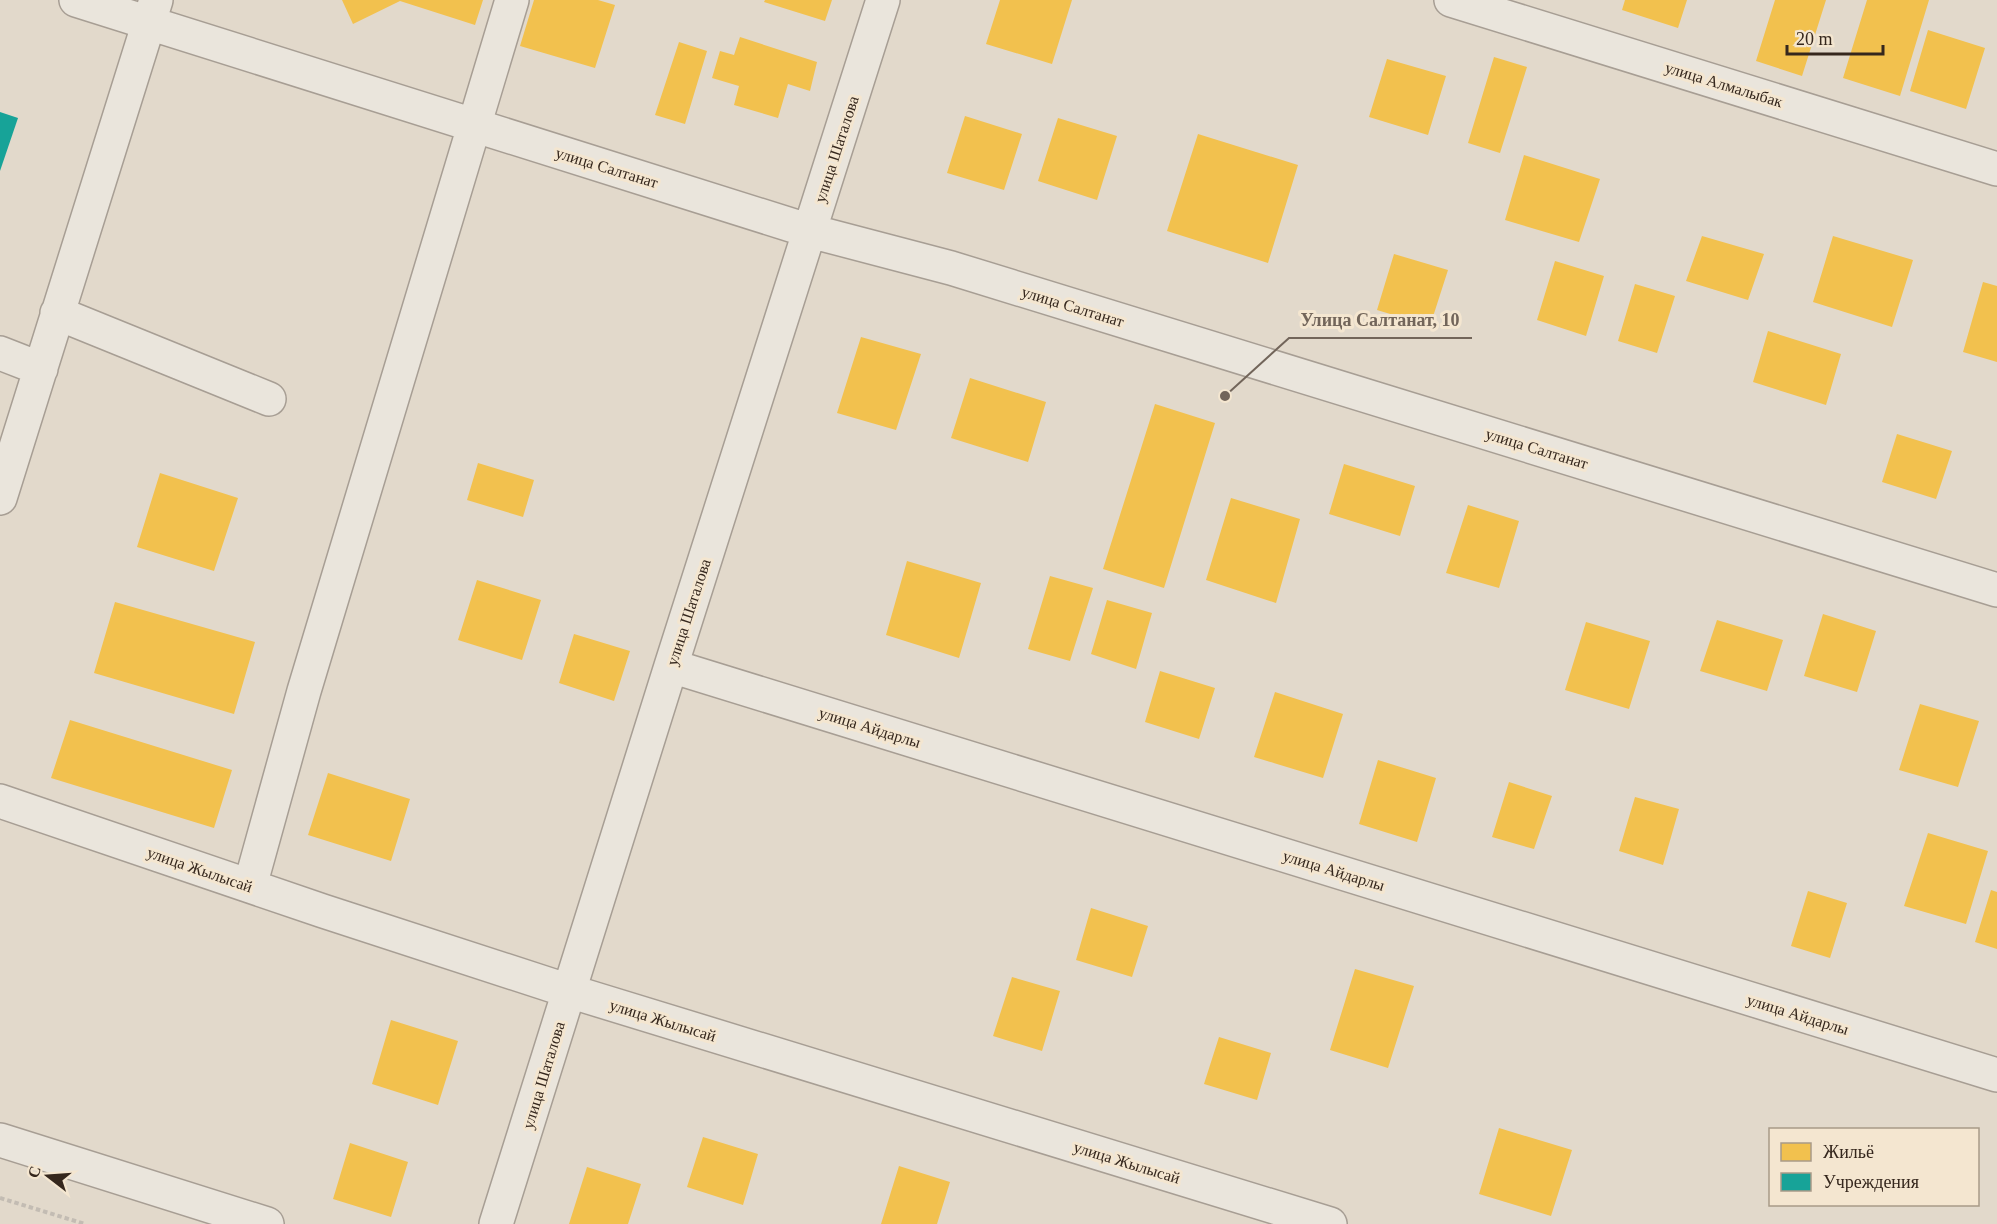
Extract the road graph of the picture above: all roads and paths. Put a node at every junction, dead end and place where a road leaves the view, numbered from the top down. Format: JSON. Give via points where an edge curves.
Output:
{"nodes":[{"id":1,"x":76,"y":0,"type":"edge"},
{"id":2,"x":512,"y":0,"type":"edge"},
{"id":3,"x":883,"y":0,"type":"edge"},
{"id":4,"x":1451,"y":0,"type":"edge"},
{"id":5,"x":152,"y":11,"type":"edge"},
{"id":6,"x":474,"y":125,"type":"junction"},
{"id":7,"x":1997,"y":169,"type":"edge"},
{"id":8,"x":810,"y":231,"type":"junction"},
{"id":9,"x":57,"y":313,"type":"junction"},
{"id":10,"x":0,"y":353,"type":"edge"},
{"id":11,"x":41,"y":369,"type":"junction"},
{"id":12,"x":269,"y":399,"type":"dead end"},
{"id":13,"x":0,"y":498,"type":"edge"},
{"id":14,"x":1997,"y":590,"type":"edge"},
{"id":15,"x":671,"y":666,"type":"junction"},
{"id":16,"x":0,"y":801,"type":"edge"},
{"id":17,"x":250,"y":886,"type":"junction"},
{"id":18,"x":569,"y":991,"type":"junction"},
{"id":19,"x":1997,"y":1075,"type":"edge"},
{"id":20,"x":0,"y":1140,"type":"edge"},
{"id":21,"x":0,"y":1198,"type":"edge"},
{"id":22,"x":85,"y":1224,"type":"edge"},
{"id":23,"x":267,"y":1224,"type":"edge"},
{"id":24,"x":496,"y":1224,"type":"edge"},
{"id":25,"x":1330,"y":1224,"type":"edge"}],
"edges":[{"from":1,"to":5,"type":"street","name":"улица Салтанат"},
{"from":2,"to":6,"type":"street"},
{"from":3,"to":8,"type":"street","name":"улица Шаталова"},
{"from":4,"to":7,"type":"street","name":"улица Алмалыбак"},
{"from":5,"to":6,"type":"street","name":"улица Салтанат"},
{"from":5,"to":9,"type":"street"},
{"from":6,"to":8,"type":"street","name":"улица Салтанат"},
{"from":6,"to":17,"type":"street"},
{"from":8,"to":14,"type":"street","name":"улица Салтанат","via":[[951,268]]},
{"from":8,"to":15,"type":"street","name":"улица Шаталова"},
{"from":9,"to":11,"type":"street"},
{"from":9,"to":12,"type":"street"},
{"from":10,"to":11,"type":"street"},
{"from":11,"to":13,"type":"street"},
{"from":15,"to":18,"type":"street","name":"улица Шаталова"},
{"from":15,"to":19,"type":"street","name":"улица Айдарлы"},
{"from":16,"to":17,"type":"street","name":"улица Жылысай"},
{"from":17,"to":18,"type":"street","name":"улица Жылысай"},
{"from":18,"to":24,"type":"street","name":"улица Шаталова"},
{"from":18,"to":25,"type":"street","name":"улица Жылысай"},
{"from":20,"to":23,"type":"street"},
{"from":21,"to":22,"type":"path"}]}
